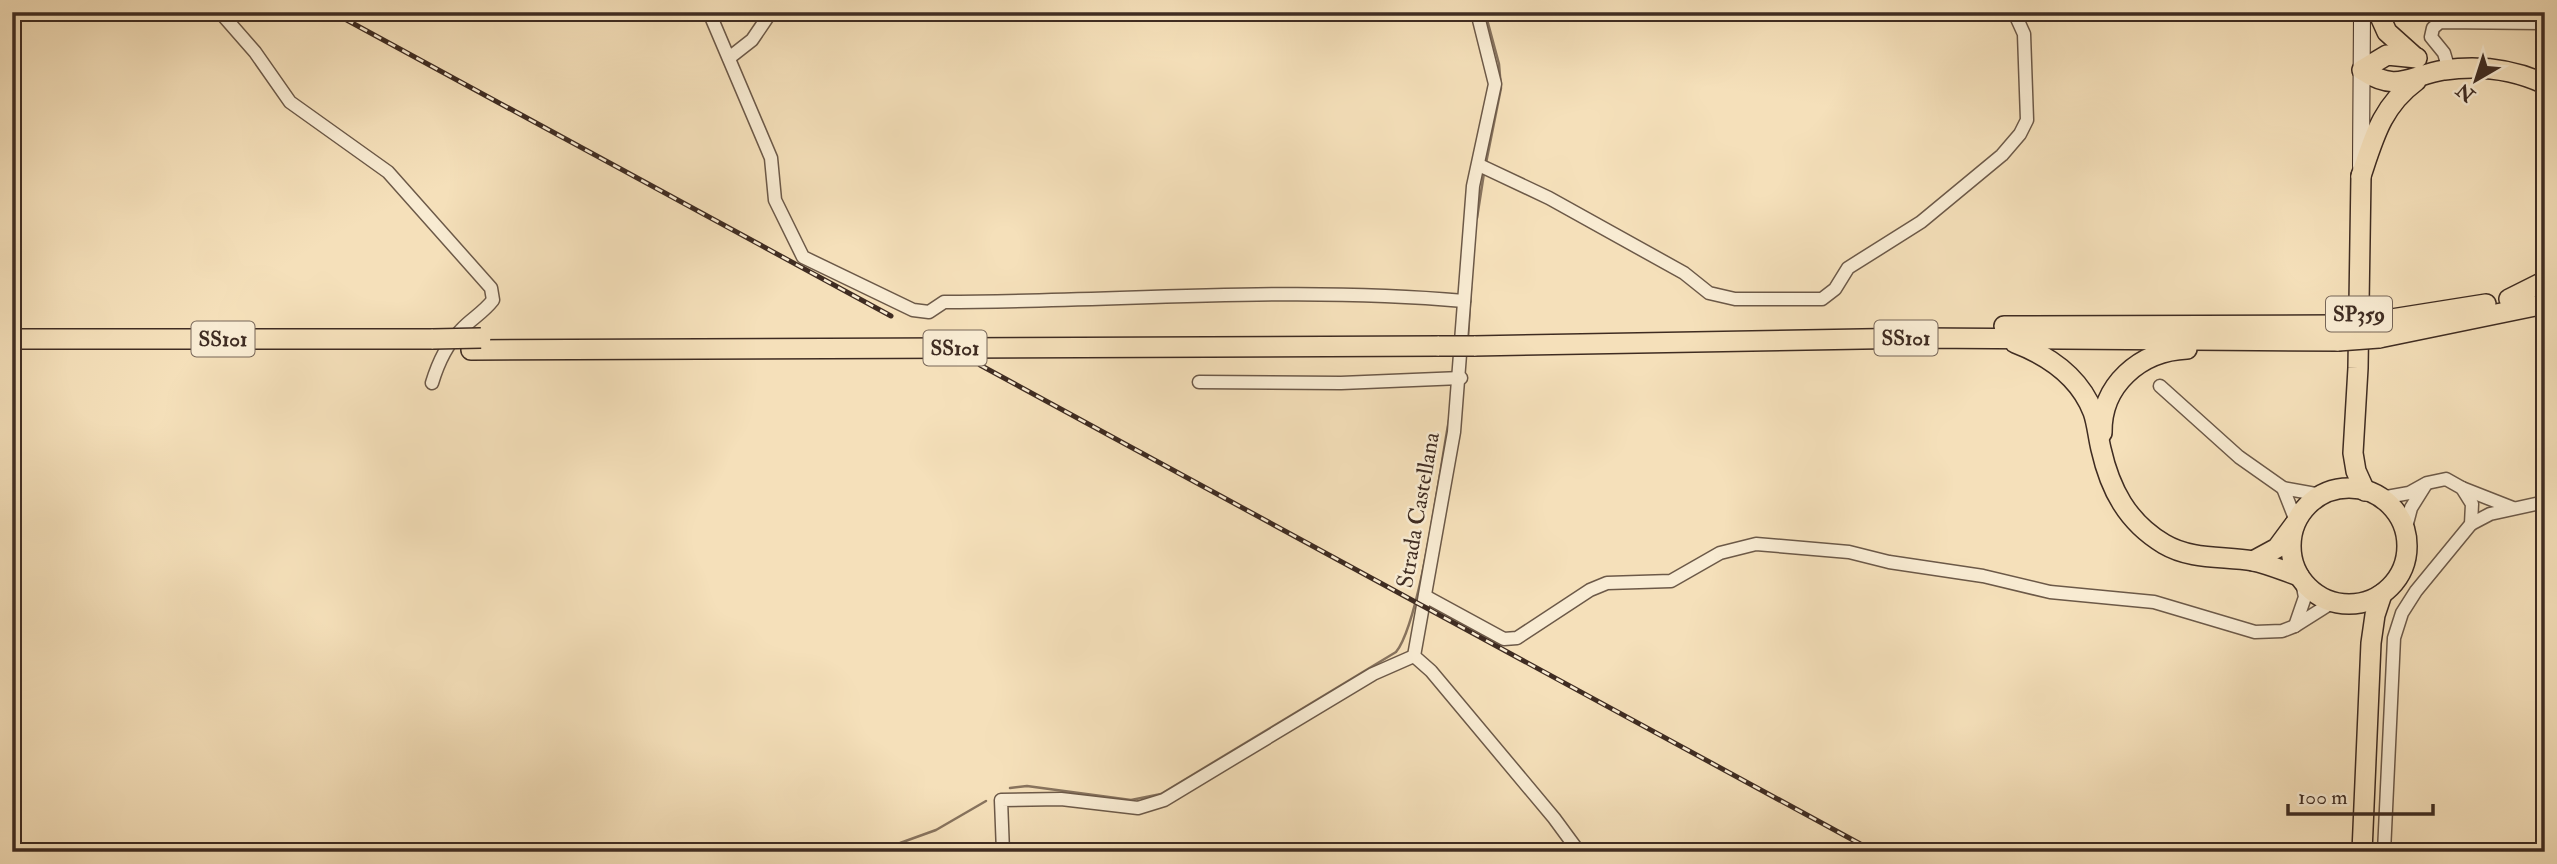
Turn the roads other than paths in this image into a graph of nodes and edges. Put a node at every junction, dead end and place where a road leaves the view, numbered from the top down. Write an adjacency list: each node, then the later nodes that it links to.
1 (220, 12): 32 (street)
2 (709, 12): 9 (street)
3 (771, 12): 9 (street)
4 (1477, 12): 15 (street, Strada Castellana)
5 (2014, 12): 15 (street)
6 (2362, 12): 11 (main road, SP359)
7 (2378, 12): 10 (main road)
8 (2545, 23): 12 (street)
9 (729, 58): 20 (street)
10 (2417, 58): 11 (main road); 12 (main road)
11 (2362, 69): 13 (main road); 16 (main road, SP359)
12 (2446, 70): 13 (main road); 14 (main road)
13 (2420, 79): 16 (main road)
14 (2545, 85)
15 (1485, 167): 20 (street, Strada Castellana)
16 (2361, 176): 35 (main road, SP359)
17 (2545, 281): 19 (main road)
18 (2545, 291): 19 (main road, SS101)
19 (2509, 299): 22 (main road, SS101)
20 (1464, 302): 30 (street, Strada Castellana)
21 (2545, 304): 22 (main road, SS101)
22 (2379, 329): 23 (main road, SS101, bridge)
23 (2338, 333): 26 (main road, SS101); 27 (main road, SS101)
24 (2004, 338): 26 (main road, SS101); 27 (main road, SS101); 34 (main road)
25 (12, 339): 28 (main road, SS101)
26 (1475, 340): 28 (main road, SS101, bridge)
27 (2254, 340): 34 (main road)
28 (429, 345): 29 (main road, SS101)
29 (12, 352)
30 (1461, 377): 31 (street); 49 (street, Strada Castellana)
31 (1199, 382)
32 (432, 383)
33 (2160, 386): 37 (street)
34 (2102, 452): 46 (main road)
35 (2353, 453): 39 (main road, SP359); 40 (main road, SP359)
36 (2427, 483): 38 (street); 40 (street); 45 (street)
37 (2283, 488): 39 (street); 43 (street)
38 (2462, 488): 42 (street); 44 (street)
39 (2326, 493): 40 (main road); 43 (main road)
40 (2373, 494): 45 (main road)
41 (2545, 502): 42 (street)
42 (2514, 508): 44 (street)
43 (2295, 523): 46 (main road); 47 (main road)
44 (2471, 524): 57 (street)
45 (2405, 531): 48 (main road)
46 (2253, 561): 47 (main road)
47 (2301, 579): 50 (main road); 51 (street)
48 (2382, 594): 50 (main road); 52 (main road)
49 (1425, 596): 51 (street); 53 (street, Strada Castellana)
50 (2337, 603): 51 (street); 52 (main road)
51 (2295, 626)
52 (2371, 643): 56 (main road)
53 (1414, 656): 54 (street); 55 (street)
54 (1003, 852)
55 (1578, 852)
56 (2362, 852)
57 (2385, 852)

